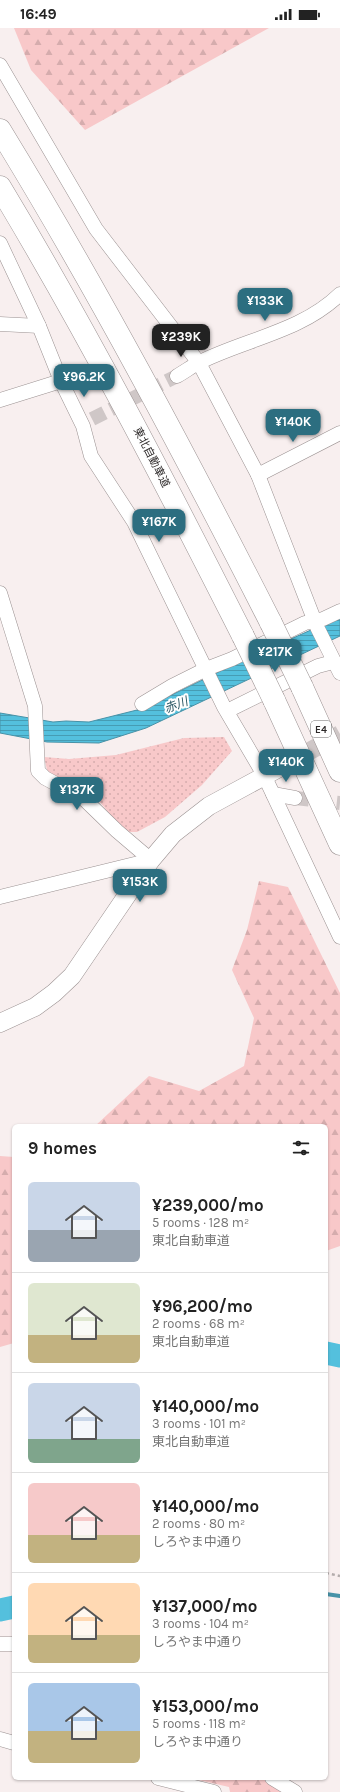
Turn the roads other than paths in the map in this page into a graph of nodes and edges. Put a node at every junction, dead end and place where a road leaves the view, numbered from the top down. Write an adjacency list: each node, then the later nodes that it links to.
1 (0, 65): 8 (street)
2 (0, 130): 22 (highway, E4, bridge)
3 (0, 187): 26 (highway, 東北自動車道, bridge)
4 (0, 243): 7 (street)
5 (340, 294): 8 (street)
6 (0, 324): 7 (street)
7 (39, 326): 10 (street)
8 (199, 363): 9 (street); 13 (street)
9 (177, 376)
10 (61, 381): 11 (street); 18 (street)
11 (0, 400)
12 (340, 433): 13 (street)
13 (258, 475): 16 (street)
14 (0, 593): 27 (street)
15 (340, 611): 16 (street)
16 (316, 623): 17 (street); 18 (street)
17 (337, 668): 20 (street)
18 (206, 671): 19 (street); 20 (street)
19 (142, 704)
20 (226, 709): 23 (street)
21 (281, 767): 23 (street)
22 (340, 771)
23 (264, 775): 24 (street); 27 (street)
24 (273, 794): 25 (street); 29 (street)
25 (295, 798)
26 (340, 844)
27 (151, 860): 28 (street); 30 (street)
28 (0, 897)
29 (340, 937)
30 (0, 1023)
31 (0, 1644): 32 (street)
32 (12, 1644)
33 (0, 1739): 34 (street)
34 (12, 1742)
35 (166, 1780): 37 (street)
36 (275, 1780): 38 (street)
37 (214, 1792)
38 (295, 1792)

